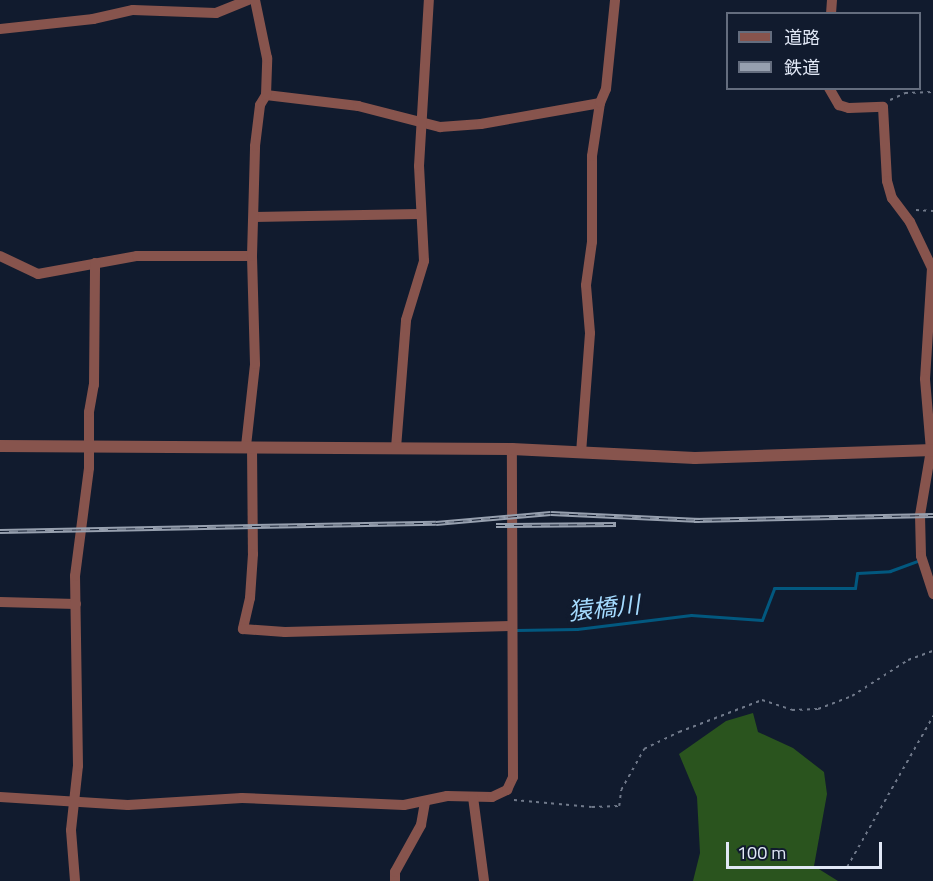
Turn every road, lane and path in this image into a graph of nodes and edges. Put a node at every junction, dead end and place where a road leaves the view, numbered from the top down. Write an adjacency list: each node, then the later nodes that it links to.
1 (249, 0): 5 (street)
2 (255, 0): 8 (street)
3 (429, 0): 11 (street)
4 (615, 0): 9 (street)
5 (0, 29)
6 (830, 90): 10 (street)
7 (933, 92): 10 (path)
8 (266, 96): 11 (street); 15 (street)
9 (600, 103): 11 (street); 25 (street)
10 (883, 107): 13 (street)
11 (422, 124): 14 (street)
12 (933, 211): 13 (path)
13 (902, 213): 24 (street)
14 (419, 214): 15 (street); 22 (street)
15 (254, 218): 17 (street)
16 (0, 256): 18 (street)
17 (252, 256): 18 (street); 21 (street)
18 (95, 263): 20 (street)
19 (0, 446): 20 (street)
20 (88, 446): 21 (street); 28 (street)
21 (249, 447): 22 (street); 29 (street)
22 (396, 448): 23 (street)
23 (512, 449): 25 (street); 29 (street)
24 (932, 450): 25 (street); 26 (street)
25 (580, 453)
26 (933, 594)
27 (0, 602): 28 (street)
28 (75, 604): 35 (street)
29 (511, 629): 32 (street)
30 (933, 651): 32 (path)
31 (933, 716): 37 (path)
32 (507, 790): 34 (street)
33 (0, 797): 35 (street)
34 (473, 798): 36 (street); 40 (street)
35 (73, 799): 36 (street); 38 (street)
36 (425, 803): 39 (street)
37 (847, 867)
38 (75, 881)
39 (395, 881)
40 (484, 881)

